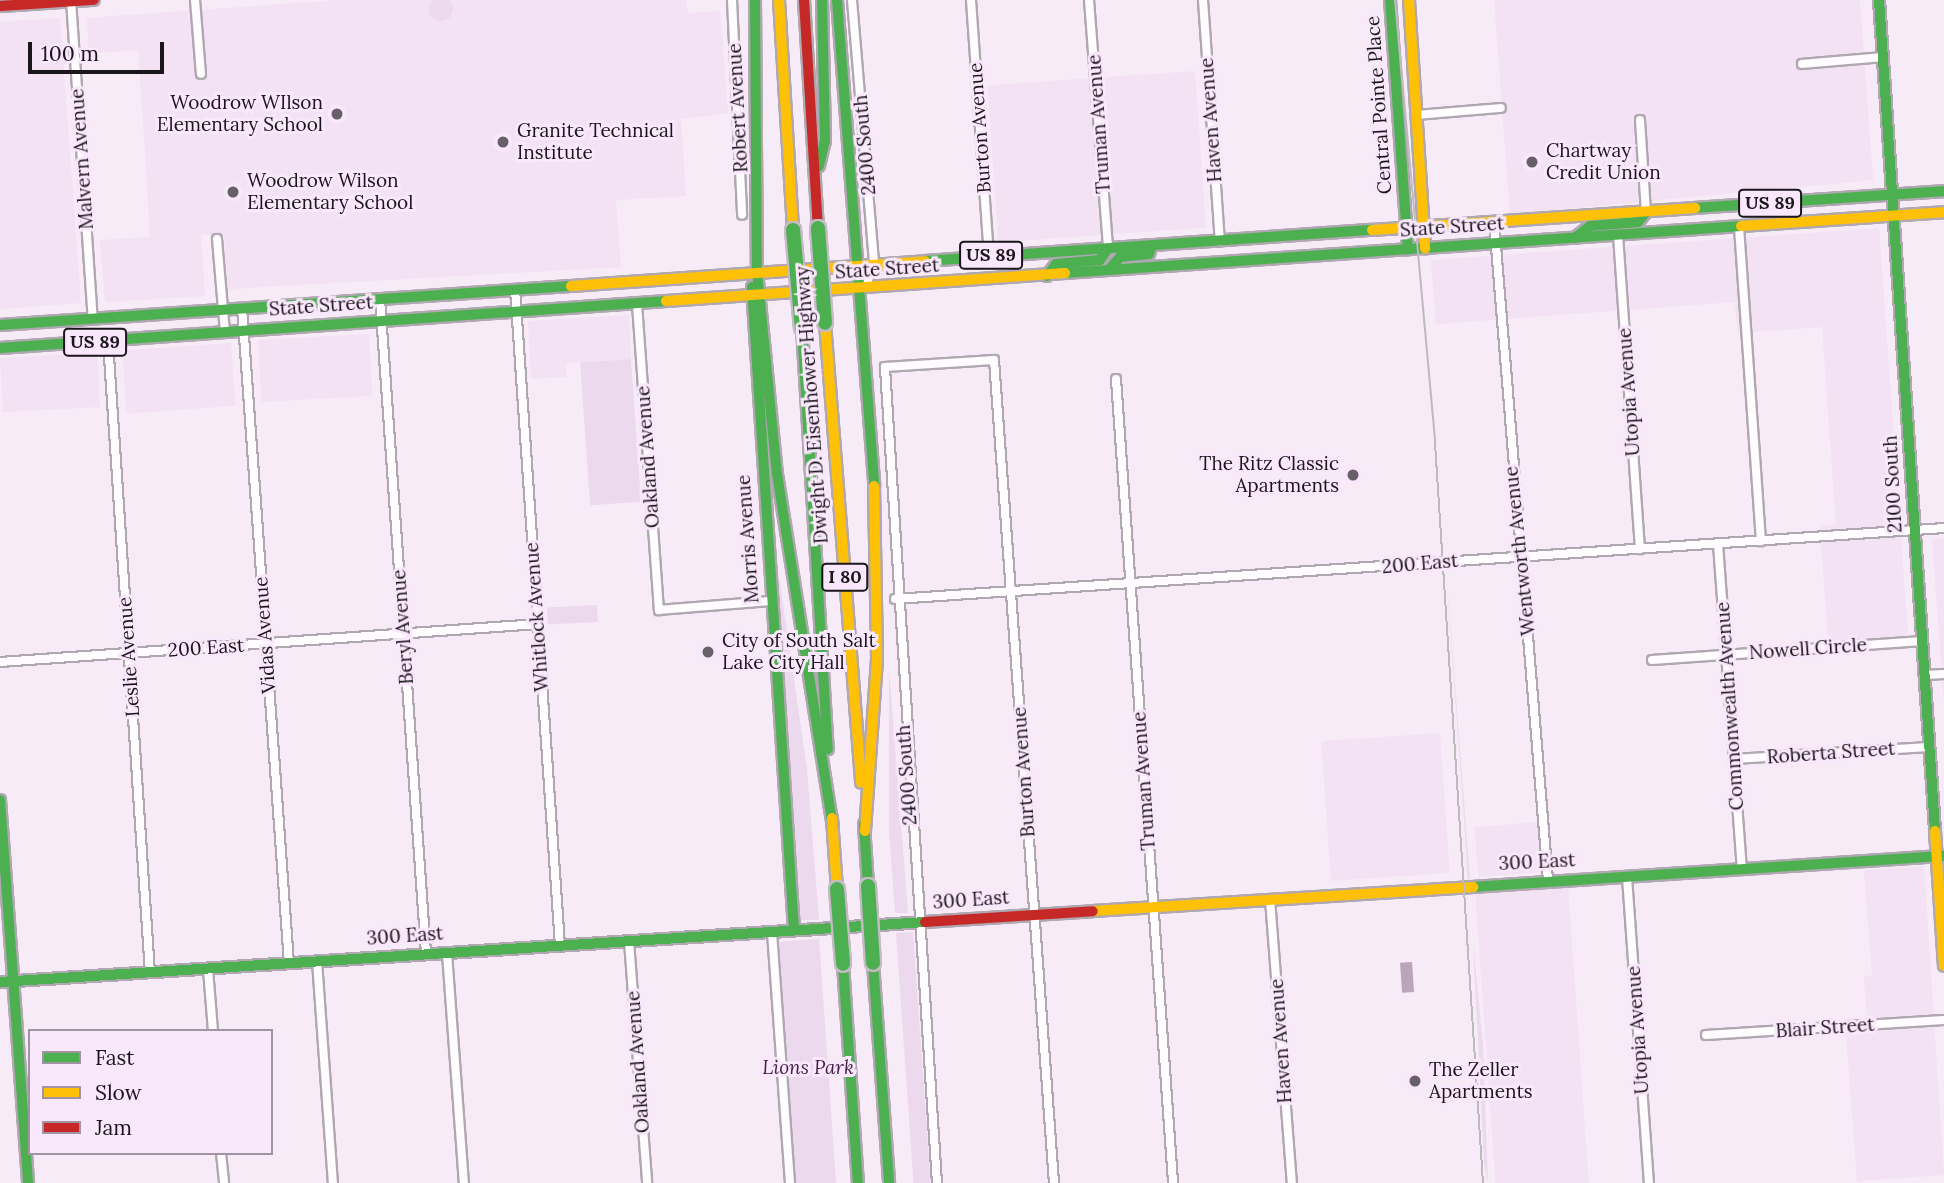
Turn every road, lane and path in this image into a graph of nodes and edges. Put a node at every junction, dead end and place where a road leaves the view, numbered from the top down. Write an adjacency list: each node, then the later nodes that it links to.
1 (94, 0): 12 (main road)
2 (195, 0): 19 (street)
3 (732, 0): 28 (street, Robert Avenue)
4 (755, 0): 46 (main road)
5 (852, 0): 44 (street, 2400 South)
6 (971, 0): 43 (street, Burton Avenue)
7 (1089, 0): 40 (street, Truman Avenue)
8 (1203, 0): 37 (street, Haven Avenue)
9 (1390, 0): 33 (main road, Central Pointe Place)
10 (1409, 0): 21 (main road, Central Pointe Place)
11 (1879, 0): 17 (main road, 2100 South)
12 (71, 1): 16 (main road); 56 (street, Malvern Avenue)
13 (830, 1): 23 (main road); 44 (main road)
14 (780, 4): 88 (main road, Dwight D. Eisenhower Highway / I 80, bridge)
15 (804, 5): 23 (main road, Dwight D. Eisenhower Highway / I 80)
16 (0, 6)
17 (1884, 57): 18 (street); 25 (main road, 2100 South)
18 (1802, 64)
19 (201, 74)
20 (1501, 108): 21 (street)
21 (1417, 115): 31 (main road, Central Pointe Place)
22 (1640, 120): 26 (street)
23 (815, 183): 89 (main road, Dwight D. Eisenhower Highway / I 80, bridge)
24 (1944, 191): 25 (main road, State Street / US 89)
25 (1895, 195): 26 (main road, State Street / US 89); 29 (main road, 2100 South)
26 (1646, 212): 30 (main road, State Street / US 89); 35 (main road)
27 (1944, 212): 29 (main road, State Street / US 89)
28 (742, 215)
29 (1896, 215): 32 (main road, State Street / US 89); 66 (main road, 2100 South)
30 (1494, 222): 31 (main road, State Street / US 89); 38 (street, Wentworth Avenue)
31 (1424, 227): 33 (main road, State Street / US 89); 41 (main road, Central Pointe Place)
32 (1739, 227): 34 (main road, State Street / US 89); 67 (street)
33 (1407, 228): 37 (main road, State Street / US 89); 42 (main road, Central Pointe Place)
34 (1618, 235): 35 (main road, State Street / US 89); 69 (street, Utopia Avenue)
35 (1575, 238): 38 (main road, State Street / US 89)
36 (217, 239): 54 (street)
37 (1220, 241): 39 (main road, State Street / US 89)
38 (1495, 243): 41 (main road, State Street / US 89); 70 (street, Wentworth Avenue)
39 (1152, 245): 40 (main road, State Street / US 89); 45 (main road)
40 (1108, 248): 43 (main road, State Street / US 89); 47 (main road)
41 (1425, 248): 42 (main road, State Street / US 89)
42 (1408, 249): 45 (main road, State Street / US 89)
43 (989, 256): 44 (main road, State Street / US 89)
44 (867, 262): 46 (main road, State Street / US 89); 49 (main road)
45 (1109, 270): 47 (main road, State Street / US 89)
46 (757, 271): 48 (main road, State Street / US 89); 50 (main road)
47 (1047, 276): 49 (main road, State Street / US 89)
48 (515, 289): 51 (main road, State Street / US 89); 55 (street, Whitlock Avenue)
49 (864, 289): 50 (main road, State Street / US 89); 89 (main road)
50 (755, 297): 52 (main road, State Street / US 89); 74 (main road, Morris Avenue); 88 (main road)
51 (380, 299): 53 (main road, State Street / US 89); 57 (street, Beryl Avenue)
52 (637, 304): 55 (main road, State Street / US 89); 74 (street, Oakland Avenue)
53 (242, 308): 54 (main road, State Street / US 89); 59 (street, Vidas Avenue)
54 (223, 310): 56 (main road, State Street / US 89); 60 (street)
55 (517, 312): 57 (main road, State Street / US 89); 75 (street, Whitlock Avenue)
56 (93, 318): 58 (main road, State Street / US 89)
57 (381, 321): 59 (main road, State Street / US 89); 76 (street, Beryl Avenue)
58 (0, 325)
59 (244, 331): 60 (main road, State Street / US 89); 78 (street, Vidas Avenue)
60 (225, 332): 61 (main road, State Street / US 89)
61 (108, 341): 62 (main road, State Street / US 89); 79 (street, Leslie Avenue)
62 (0, 348)
63 (994, 360): 72 (street, Burton Avenue); 73 (street, 2400 South)
64 (1115, 379): 71 (street, Truman Avenue)
65 (1944, 528): 66 (street, 200 East)
66 (1915, 530): 67 (street, 200 East); 77 (main road, 2100 South)
67 (1761, 541): 68 (street, 200 East)
68 (1718, 544): 69 (street, 200 East); 80 (street, Commonwealth Avenue)
69 (1640, 549): 70 (street, 200 East)
70 (1521, 557): 71 (street, 200 East); 93 (street, Wentworth Avenue)
71 (1130, 584): 72 (street, 200 East); 95 (street, Truman Avenue)
72 (1011, 592): 73 (street, 200 East); 96 (street, Burton Avenue)
73 (895, 599): 97 (street, 2400 South)
74 (769, 601): 98 (main road, Morris Avenue)
75 (538, 624): 76 (street, 200 East); 101 (street, Whitlock Avenue)
76 (403, 634): 78 (street, 200 East); 103 (street, Beryl Avenue)
77 (1922, 641): 80 (street, Nowell Circle); 84 (main road, 2100 South)
78 (266, 644): 79 (street, 200 East); 105 (street, Vidas Avenue)
79 (129, 653): 82 (street, 200 East); 108 (street, Leslie Avenue)
80 (1726, 654): 81 (street, Nowell Circle); 86 (street, Commonwealth Avenue)
81 (1652, 660)
82 (0, 662)
83 (1944, 674): 84 (street)
84 (1924, 675): 85 (main road, 2100 South)
85 (1929, 747): 86 (street, Roberta Street); 90 (main road, 2100 South)
86 (1734, 759): 91 (street, Commonwealth Avenue)
87 (0, 800): 109 (main road)
88 (833, 828): 121 (main road, Dwight D. Eisenhower Highway / I 80, bridge)
89 (865, 831): 122 (main road, Dwight D. Eisenhower Highway / I 80, bridge)
90 (1940, 856): 91 (main road, 300 East); 106 (main road, 2100 South)
91 (1742, 868): 92 (main road, 300 East)
92 (1627, 877): 93 (main road, 300 East); 127 (street, Utopia Avenue)
93 (1548, 880): 94 (main road, 300 East)
94 (1270, 899): 95 (main road, 300 East); 126 (street, Haven Avenue)
95 (1153, 908): 96 (main road, 300 East); 125 (street, Truman Avenue)
96 (1034, 915): 97 (main road, 300 East); 124 (street, Burton Avenue)
97 (918, 923): 98 (main road, 300 East); 123 (street, 2400 South)
98 (794, 930): 99 (main road, 300 East)
99 (772, 932): 100 (main road, 300 East); 120 (street)
100 (629, 941): 101 (main road, 300 East); 119 (street, Oakland Avenue)
101 (560, 945): 102 (main road, 300 East)
102 (447, 953): 103 (main road, 300 East); 118 (street)
103 (426, 954): 104 (main road, 300 East)
104 (317, 961): 105 (main road, 300 East); 117 (street)
105 (289, 963): 107 (main road, 300 East)
106 (1944, 965)
107 (208, 969): 108 (main road, 300 East); 111 (street)
108 (150, 972): 109 (main road, 300 East)
109 (7, 982): 113 (main road)
110 (1944, 1020): 112 (street, Blair Street)
111 (213, 1029)
112 (1706, 1035)
113 (27, 1134): 115 (main road)
114 (222, 1155): 116 (street)
115 (28, 1183)
116 (224, 1183)
117 (334, 1183)
118 (464, 1183)
119 (647, 1183)
120 (790, 1183)
121 (858, 1183)
122 (889, 1183)
123 (937, 1183)
124 (1054, 1183)
125 (1173, 1183)
126 (1292, 1183)
127 (1649, 1183)

